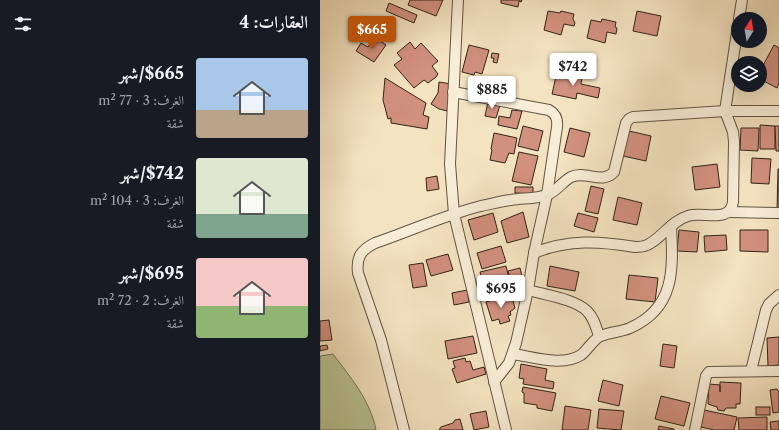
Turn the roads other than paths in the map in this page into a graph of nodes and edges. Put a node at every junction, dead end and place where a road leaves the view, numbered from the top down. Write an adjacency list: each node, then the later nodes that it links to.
1 (458, 0): 5 (street)
2 (742, 0): 3 (street)
3 (740, 12)
4 (735, 48): 6 (street)
5 (453, 92): 8 (street); 11 (street)
6 (725, 111): 7 (street); 8 (street); 9 (street)
7 (779, 111)
8 (547, 195): 11 (street); 13 (street)
9 (729, 212): 10 (street); 12 (street)
10 (779, 213)
11 (454, 214): 20 (street); 21 (street)
12 (671, 226): 13 (street); 16 (street)
13 (534, 253): 14 (street)
14 (528, 290): 16 (street); 17 (street)
15 (779, 295): 18 (street)
16 (599, 336): 17 (street)
17 (513, 354): 20 (street)
18 (751, 371): 19 (street); 23 (street)
19 (779, 371)
20 (494, 382): 22 (street)
21 (404, 430)
22 (506, 430)
23 (696, 430)

